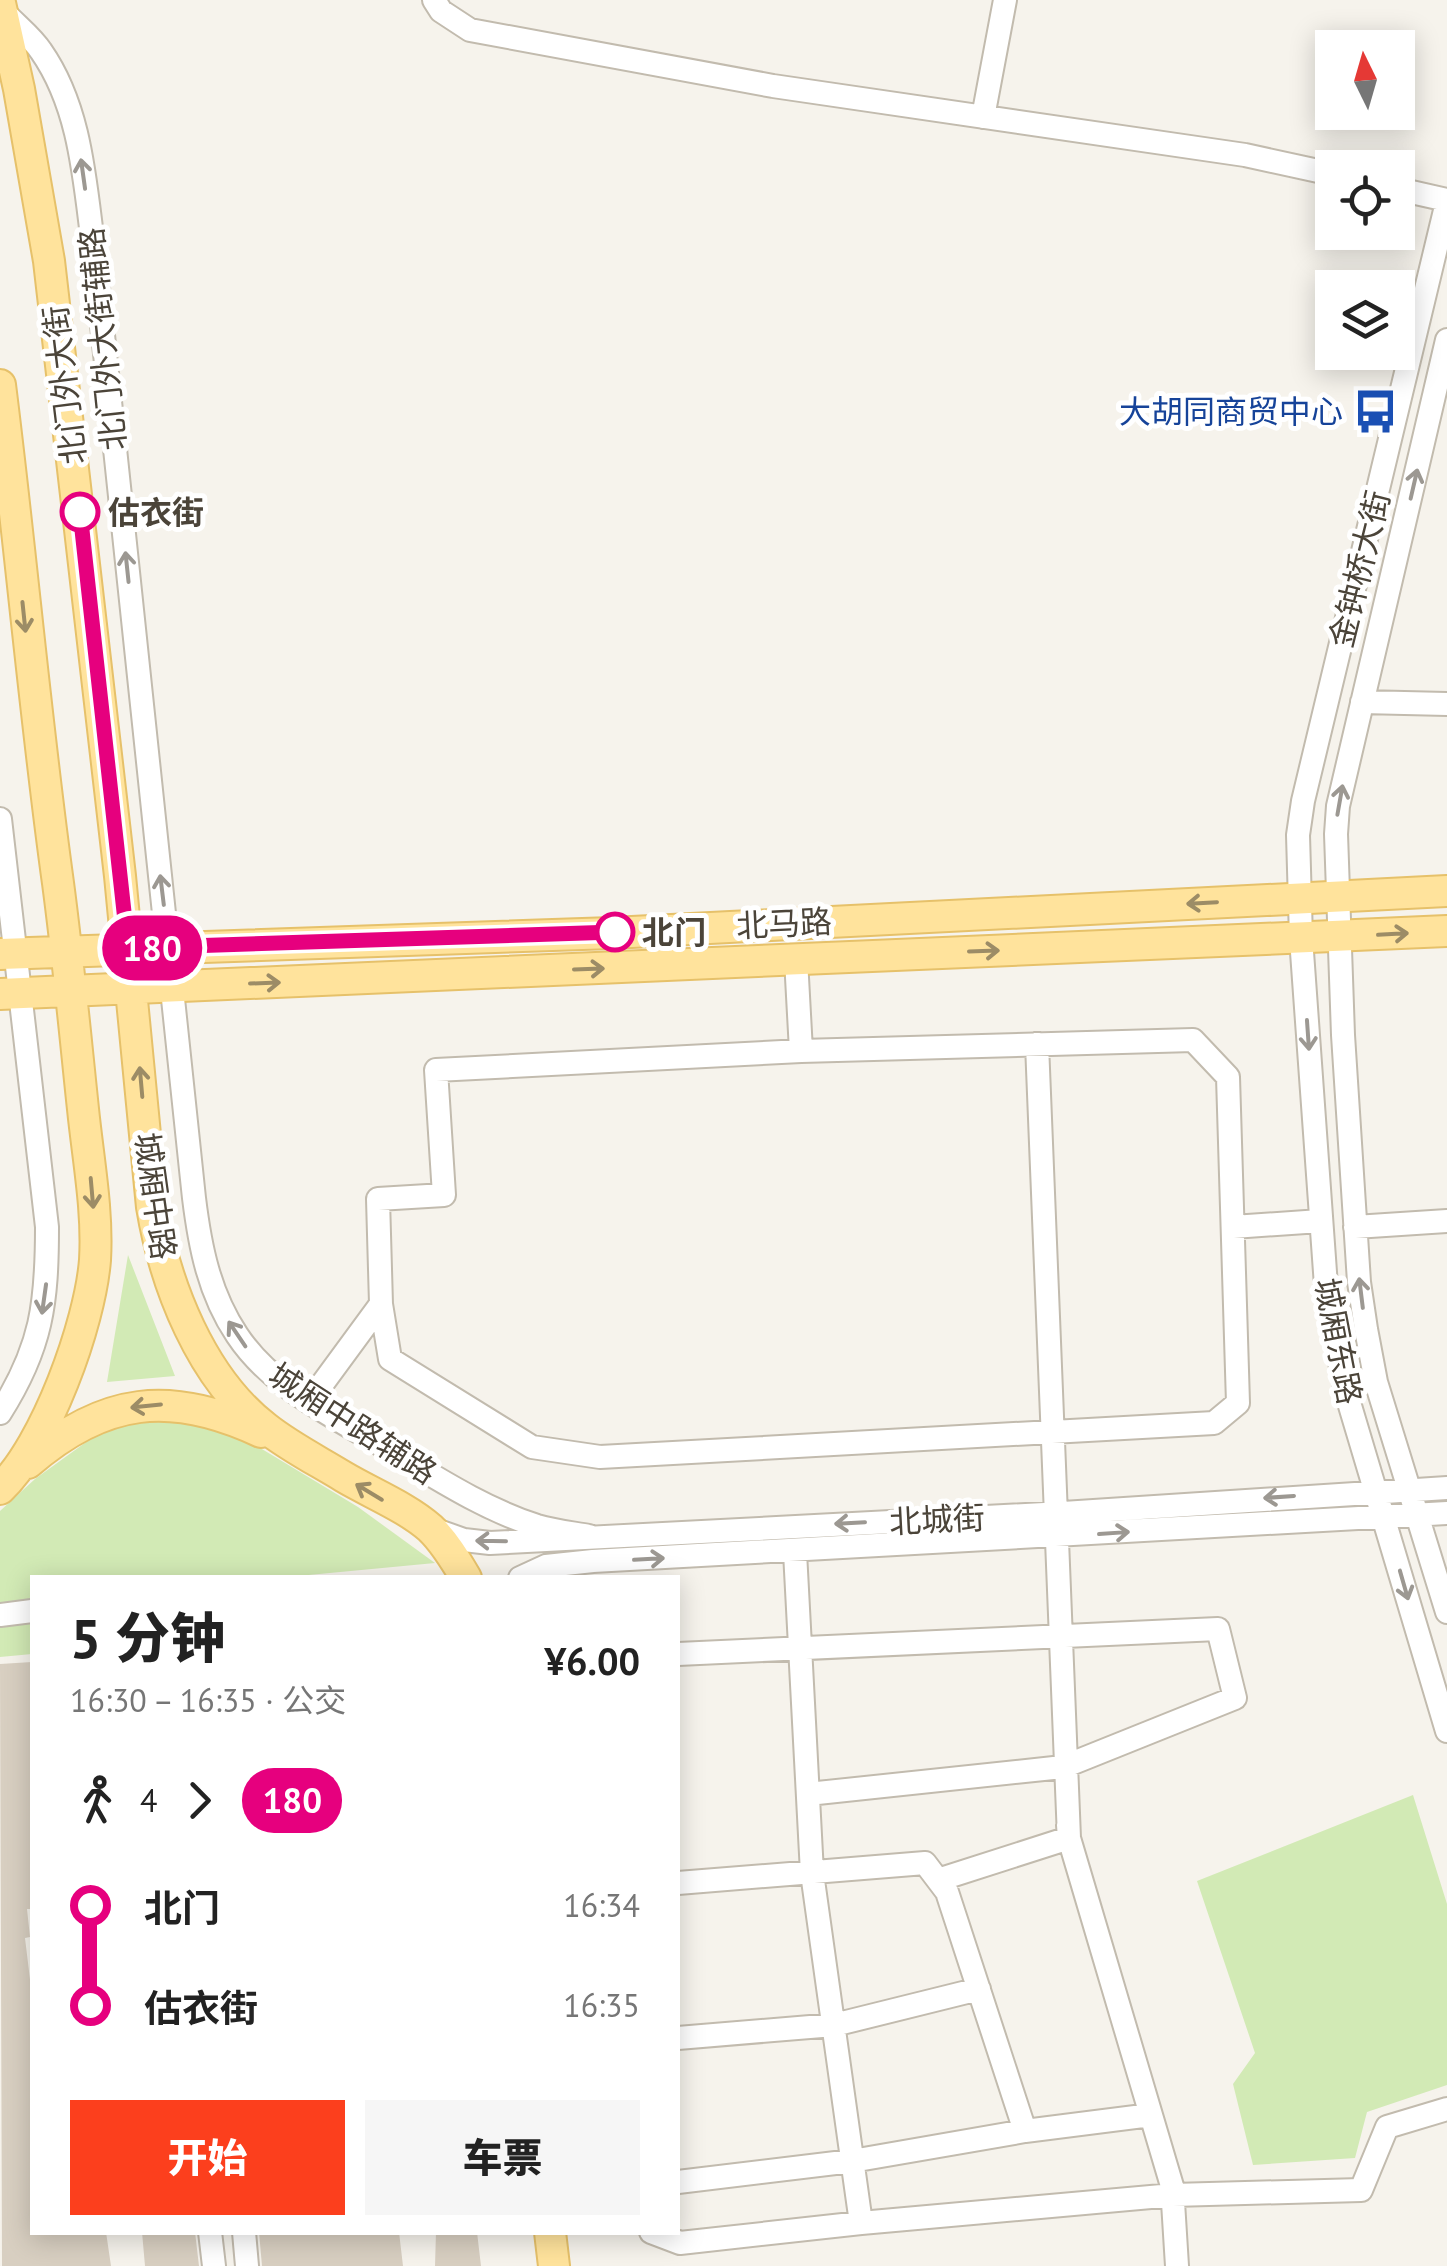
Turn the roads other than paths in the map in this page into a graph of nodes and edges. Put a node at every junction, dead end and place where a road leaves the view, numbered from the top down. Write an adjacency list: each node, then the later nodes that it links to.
1 (434, 0): 4 (street)
2 (1005, 0): 4 (street)
3 (7, 7): 20 (street, 北门外大街辅路, one-way to 3); 21 (main road, 北门外大街)
4 (984, 117): 5 (street)
5 (1315, 170)
6 (1415, 193): 7 (street)
7 (1447, 201): 15 (street, 金钟桥大街)
8 (1447, 340): 10 (street, 金钟桥大街, one-way to 8)
9 (0, 385): 22 (main road, 北门外大街, one-way to 22)
10 (1362, 702): 11 (street); 14 (street, 金钟桥大街, one-way to 10)
11 (1447, 704)
12 (0, 819): 23 (street)
13 (1447, 891): 14 (main road, 北马路)
14 (1336, 898): 15 (main road, 北马路); 18 (street, 城厢东路)
15 (1300, 899): 16 (main road, 北马路, one-way to 16); 19 (street, 金钟桥大街)
16 (908, 916): 20 (main road, 北马路); 24 (main road)
17 (1447, 931): 18 (main road, 北马路, one-way to 17)
18 (1338, 937): 19 (main road, 北马路); 35 (street, 城厢东路)
19 (1302, 938): 24 (main road, 北马路, one-way to 19); 32 (street, 城厢东路, one-way to 32)
20 (168, 947): 21 (main road, 北马路); 26 (street, 北门外大街辅路)
21 (128, 948): 22 (main road, 北马路); 27 (main road, 城厢中路)
22 (68, 951): 23 (main road, 北马路); 28 (main road, 北门外大街)
23 (8, 953): 29 (street)
24 (911, 954): 25 (main road, 北马路)
25 (796, 959): 26 (main road, 北马路, one-way to 25); 31 (street)
26 (172, 987): 27 (main road, 北马路); 37 (street, 城厢中路辅路, one-way to 26)
27 (132, 989): 28 (main road, 北马路); 40 (main road, 城厢中路, one-way to 27)
28 (72, 991): 29 (main road, 北马路); 41 (main road, 城厢中路, one-way to 41)
29 (11, 994): 38 (street, one-way to 38)
30 (1037, 1044): 31 (street); 34 (street); 39 (street)
31 (801, 1051): 36 (street)
32 (1320, 1221): 34 (street); 44 (street, 城厢东路)
33 (1447, 1221): 35 (street)
34 (1232, 1227): 39 (street)
35 (1356, 1227): 43 (street, 城厢东路, one-way to 35)
36 (381, 1304): 37 (street); 39 (street)
37 (309, 1402): 50 (street, 城厢中路辅路)
38 (0, 1413)
39 (1054, 1432): 45 (street)
40 (304, 1453): 41 (main road, 城厢中路, one-way to 41); 49 (main road, 城厢中路, one-way to 40)
41 (5, 1484)
42 (1447, 1488): 43 (street, 北城街)
43 (1410, 1490): 44 (street, 北城街); 47 (street, 城厢东路)
44 (1377, 1492): 45 (street, 北城街, one-way to 45); 48 (street, 城厢东路)
45 (1060, 1513): 50 (street, 北城街, one-way to 50); 51 (street)
46 (1447, 1513): 47 (street, 北城街)
47 (1417, 1514): 48 (street, 北城街); 56 (street, 城厢东路)
48 (1384, 1516): 51 (street, 北城街, one-way to 48); 61 (street, 城厢东路, one-way to 61)
49 (429, 1527): 50 (street, 北城街, one-way to 49); 53 (main road, 城厢中路)
50 (589, 1536)
51 (1050, 1538): 52 (street, 北城街); 58 (street)
52 (795, 1552): 54 (street, 北城街, one-way to 52); 59 (street)
53 (464, 1575)
54 (526, 1575)
55 (30, 1612): 57 (street)
56 (1447, 1612)
57 (0, 1614)
58 (1057, 1636): 59 (street); 62 (street); 62 (street)
59 (800, 1648): 60 (street); 63 (street)
60 (680, 1654)
61 (1447, 1731)
62 (1065, 1767): 63 (street); 64 (street)
63 (808, 1794): 65 (street)
64 (1069, 1838): 66 (street); 72 (street)
65 (812, 1873): 66 (street); 67 (street); 69 (street)
66 (938, 1880): 68 (street)
67 (680, 1882)
68 (979, 1990): 69 (street); 73 (street)
69 (834, 2025): 70 (street); 74 (street)
70 (680, 2038)
71 (1447, 2109): 76 (street)
72 (1151, 2114): 73 (street); 76 (street)
73 (1025, 2131): 74 (street)
74 (852, 2161): 75 (street); 77 (street)
75 (680, 2182)
76 (1173, 2195): 77 (street); 85 (street)
77 (861, 2223): 81 (street)
78 (210, 2235): 82 (street)
79 (244, 2235): 83 (street)
80 (550, 2235): 84 (main road)
81 (659, 2235)
82 (214, 2266)
83 (248, 2266)
84 (554, 2266)
85 (1177, 2266)

